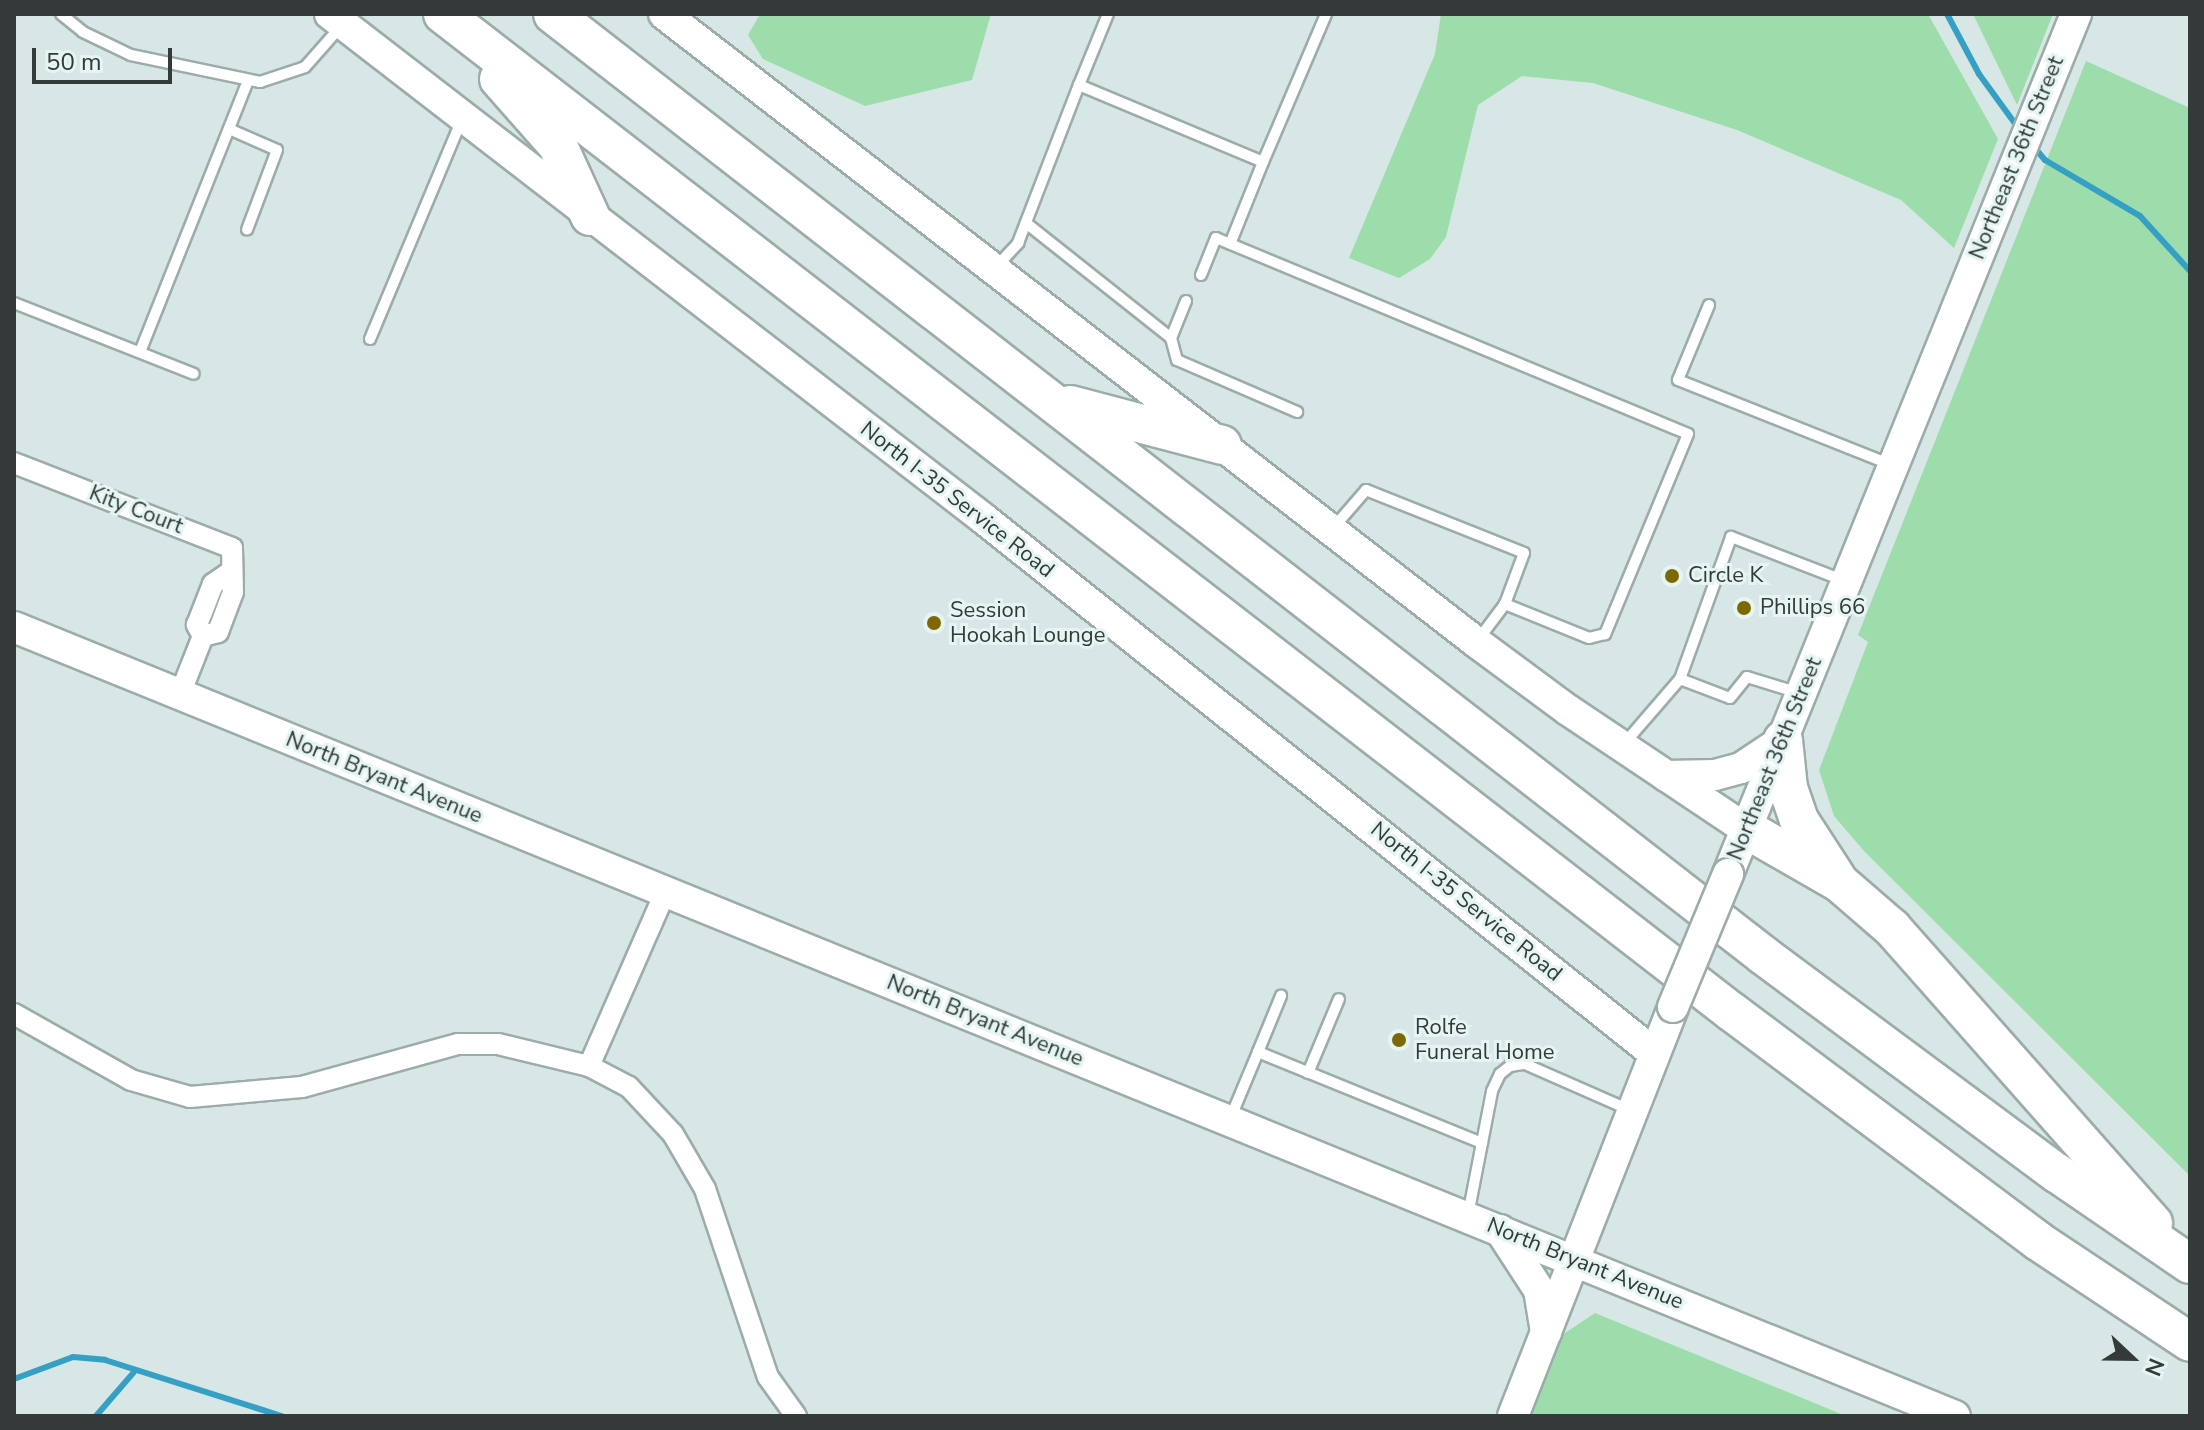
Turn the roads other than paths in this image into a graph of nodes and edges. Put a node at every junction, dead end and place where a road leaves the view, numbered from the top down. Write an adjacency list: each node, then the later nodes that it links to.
1 (61, 14): 9 (lane)
2 (442, 14): 14 (highway); 61 (highway)
3 (553, 14): 27 (highway)
4 (664, 14): 18 (main road)
5 (1108, 14): 10 (lane)
6 (1326, 14): 13 (lane)
7 (2076, 14): 31 (main road, Northeast 36th Street)
8 (336, 19): 9 (lane); 11 (main road, North I-35 Service Road)
9 (248, 81): 12 (lane)
10 (1079, 85): 13 (lane); 15 (lane)
11 (463, 117): 14 (main road, North I-35 Service Road); 24 (lane)
12 (229, 129): 16 (lane); 25 (lane)
13 (1263, 162): 17 (lane)
14 (590, 216): 50 (main road, North I-35 Service Road)
15 (1026, 223): 18 (lane); 23 (lane)
16 (247, 230)
17 (1230, 244): 19 (lane); 34 (lane)
18 (994, 269): 29 (main road)
19 (1201, 275)
20 (1186, 301): 23 (lane)
21 (14, 303): 25 (lane)
22 (1709, 305): 31 (lane)
23 (1171, 338): 28 (lane)
24 (370, 339)
25 (140, 352): 26 (lane)
26 (194, 374)
27 (1052, 400): 29 (highway); 59 (highway)
28 (1297, 412)
29 (1222, 445): 32 (main road)
30 (14, 463): 38 (street, Kity Court)
31 (1894, 466): 33 (main road, Northeast 36th Street)
32 (1332, 530): 34 (lane); 36 (main road)
33 (1847, 582): 37 (lane); 39 (main road, Northeast 36th Street)
34 (1505, 604): 36 (lane)
35 (14, 627): 38 (main road, North Bryant Avenue)
36 (1476, 642): 41 (main road)
37 (1680, 679): 39 (lane); 41 (lane)
38 (180, 694): 45 (main road, North Bryant Avenue)
39 (1801, 694): 40 (main road, Northeast 36th Street)
40 (1783, 740): 42 (main road); 43 (main road, Northeast 36th Street); 44 (highway)
41 (1622, 746): 42 (main road)
42 (1666, 776): 43 (main road)
43 (1746, 829): 44 (highway); 50 (main road, Northeast 36th Street, bridge)
44 (1840, 883): 59 (highway)
45 (665, 893): 51 (street); 54 (main road, North Bryant Avenue)
46 (1281, 996): 49 (lane)
47 (1339, 999): 52 (lane)
48 (14, 1014): 51 (street)
49 (1258, 1052): 52 (lane); 54 (lane)
50 (1654, 1053): 53 (main road, Northeast 36th Street)
51 (589, 1066): 62 (street)
52 (1308, 1073): 55 (lane)
53 (1632, 1110): 55 (lane); 58 (main road, Northeast 36th Street)
54 (1230, 1120): 56 (main road, North Bryant Avenue)
55 (1482, 1143): 56 (lane)
56 (1467, 1216): 57 (main road, North Bryant Avenue)
57 (1500, 1230): 58 (main road, North Bryant Avenue); 60 (main road)
58 (1574, 1259): 60 (main road, Northeast 36th Street); 64 (main road, North Bryant Avenue)
59 (2188, 1263)
60 (1546, 1333): 63 (main road, Northeast 36th Street)
61 (2190, 1342)
62 (796, 1416)
63 (1513, 1416)
64 (1955, 1416)

